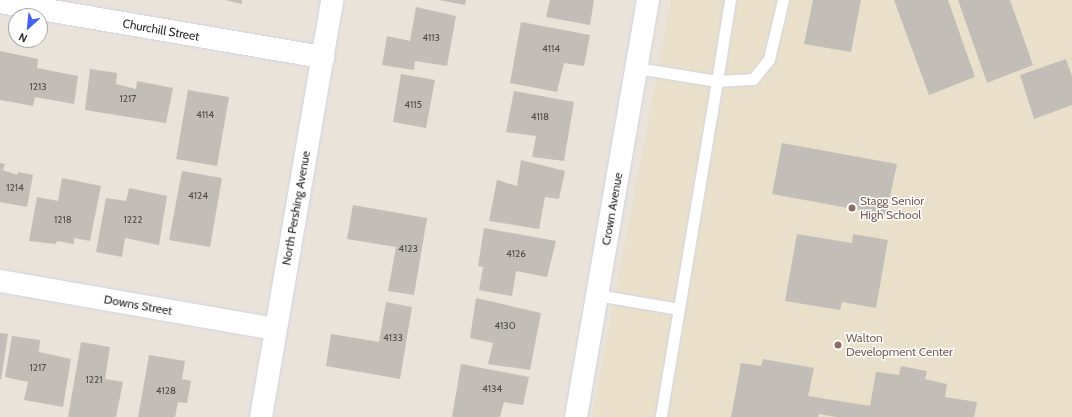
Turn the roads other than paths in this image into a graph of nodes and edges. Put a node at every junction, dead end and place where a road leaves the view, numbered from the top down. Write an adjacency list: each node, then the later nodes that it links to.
1 (332, 0): 6 (street, North Pershing Avenue)
2 (648, 0): 7 (street, Crown Avenue)
3 (730, 0): 8 (lane)
4 (783, 0): 8 (lane)
5 (0, 2): 6 (street, Churchill Street)
6 (323, 57): 12 (street, North Pershing Avenue)
7 (636, 68): 8 (lane); 10 (street, Crown Avenue)
8 (717, 81): 11 (lane)
9 (0, 281): 12 (street, Downs Street)
10 (597, 295): 11 (lane); 14 (street, Crown Avenue)
11 (679, 309): 15 (lane)
12 (275, 329): 13 (street, North Pershing Avenue)
13 (262, 417)
14 (576, 417)
15 (662, 417)

